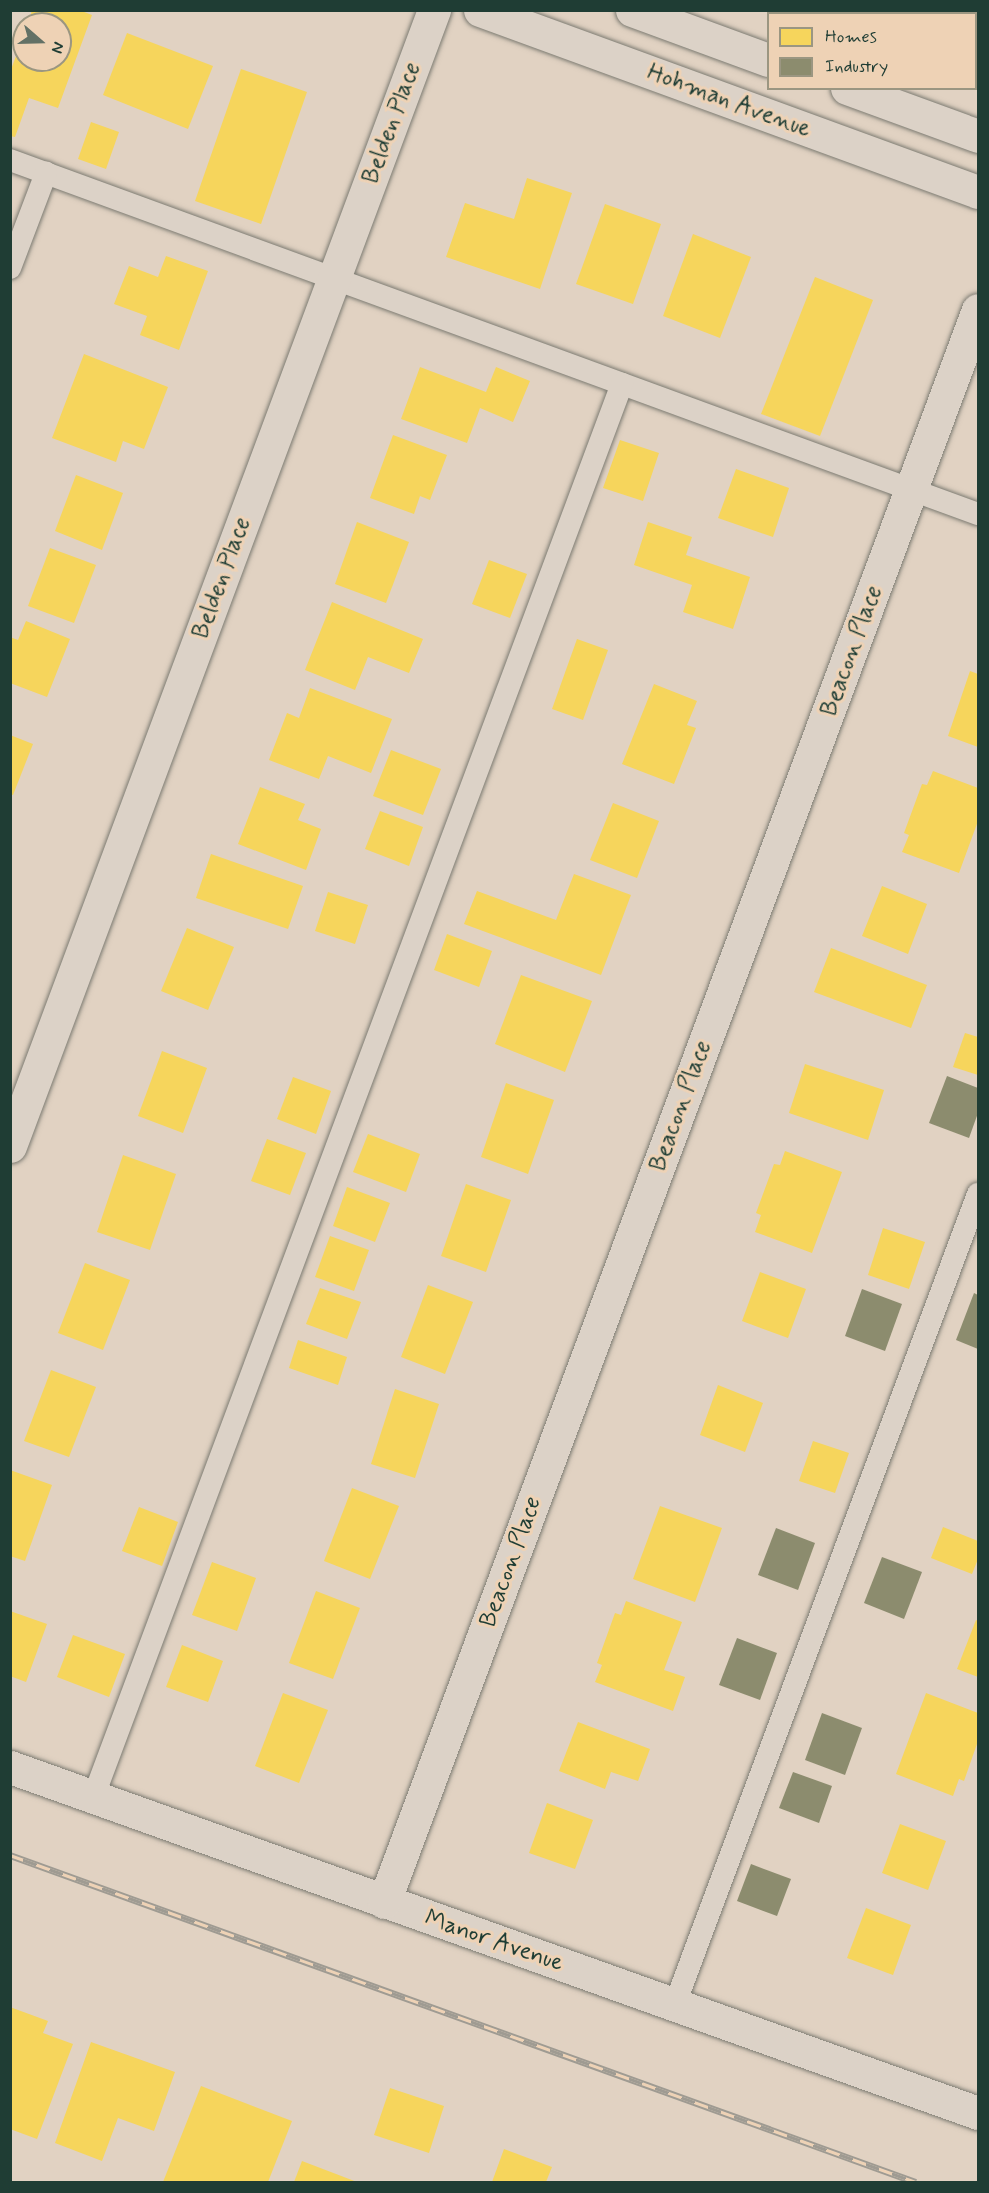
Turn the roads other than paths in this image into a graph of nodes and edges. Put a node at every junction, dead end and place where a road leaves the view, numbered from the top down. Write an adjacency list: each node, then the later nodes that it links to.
1 (434, 10): 11 (street, Belden Place)
2 (480, 10): 9 (street, Hohman Avenue)
3 (632, 10): 4 (street)
4 (767, 60)
5 (852, 90): 6 (street)
6 (978, 136)
7 (10, 160): 8 (lane)
8 (46, 173): 10 (lane); 11 (lane)
9 (978, 192)
10 (10, 268)
11 (334, 279): 13 (lane); 16 (street, Belden Place)
12 (978, 310): 14 (street, Beacon Place)
13 (622, 384): 14 (lane); 19 (lane)
14 (912, 489): 15 (lane); 20 (street, Beacon Place)
15 (978, 514)
16 (10, 1146)
17 (978, 1194): 21 (lane)
18 (10, 1767): 19 (street, Manor Avenue)
19 (93, 1798): 20 (street, Manor Avenue)
20 (384, 1902): 21 (street, Manor Avenue)
21 (675, 2004): 22 (street, Manor Avenue)
22 (978, 2113)

